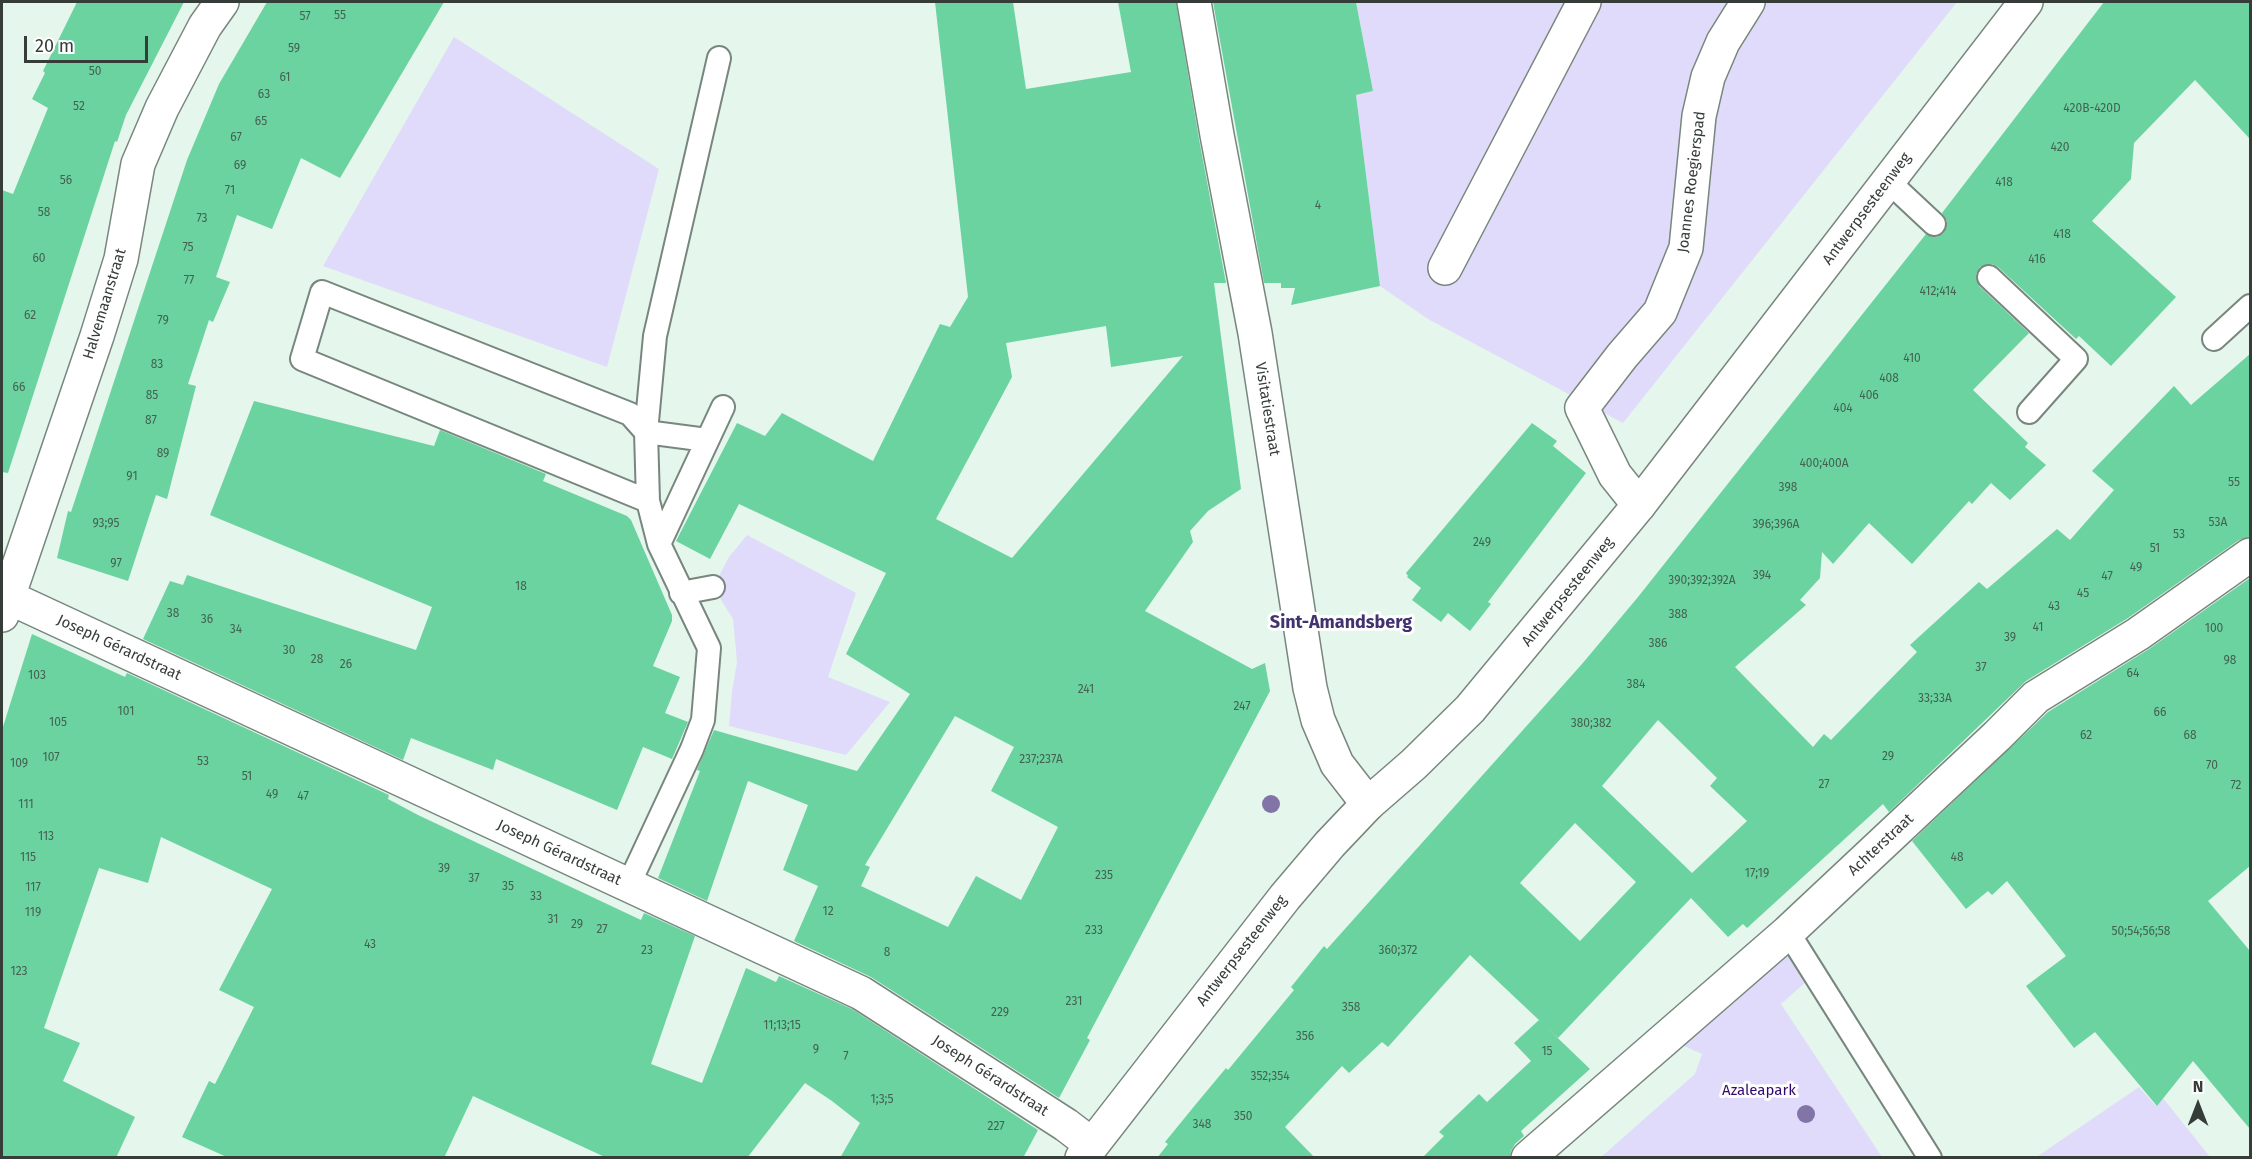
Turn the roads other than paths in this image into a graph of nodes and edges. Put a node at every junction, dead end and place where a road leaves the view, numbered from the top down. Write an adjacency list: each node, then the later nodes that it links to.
1 (222, 2): 23 (street, Halvemaanstraat)
2 (1194, 2): 24 (street, Visitatiestraat)
3 (1584, 2): 9 (street)
4 (1748, 2): 18 (street, Joannes Roegierspad)
5 (2018, 3): 7 (street, Antwerpsesteenweg)
6 (719, 58): 15 (lane)
7 (1888, 181): 8 (lane); 18 (street, Antwerpsesteenweg)
8 (1934, 224)
9 (1445, 268)
10 (1989, 277): 14 (lane)
11 (2250, 306): 12 (lane)
12 (2214, 339)
13 (723, 407): 16 (lane)
14 (2029, 412)
15 (646, 432): 16 (lane); 17 (lane); 17 (lane)
16 (707, 440): 19 (lane)
17 (648, 501): 19 (lane)
18 (1639, 505): 24 (street, Antwerpsesteenweg)
19 (659, 544): 22 (lane)
20 (2250, 555): 26 (street, Achterstraat)
21 (713, 587): 22 (lane)
22 (681, 593): 25 (lane)
23 (5, 606): 25 (street, Joseph Gérardstraat)
24 (1368, 804): 27 (street, Antwerpsesteenweg)
25 (628, 886): 27 (street, Joseph Gérardstraat)
26 (1788, 932): 28 (street, Achterstraat); 29 (lane)
27 (1086, 1151)
28 (1527, 1158)
29 (1930, 1158)

